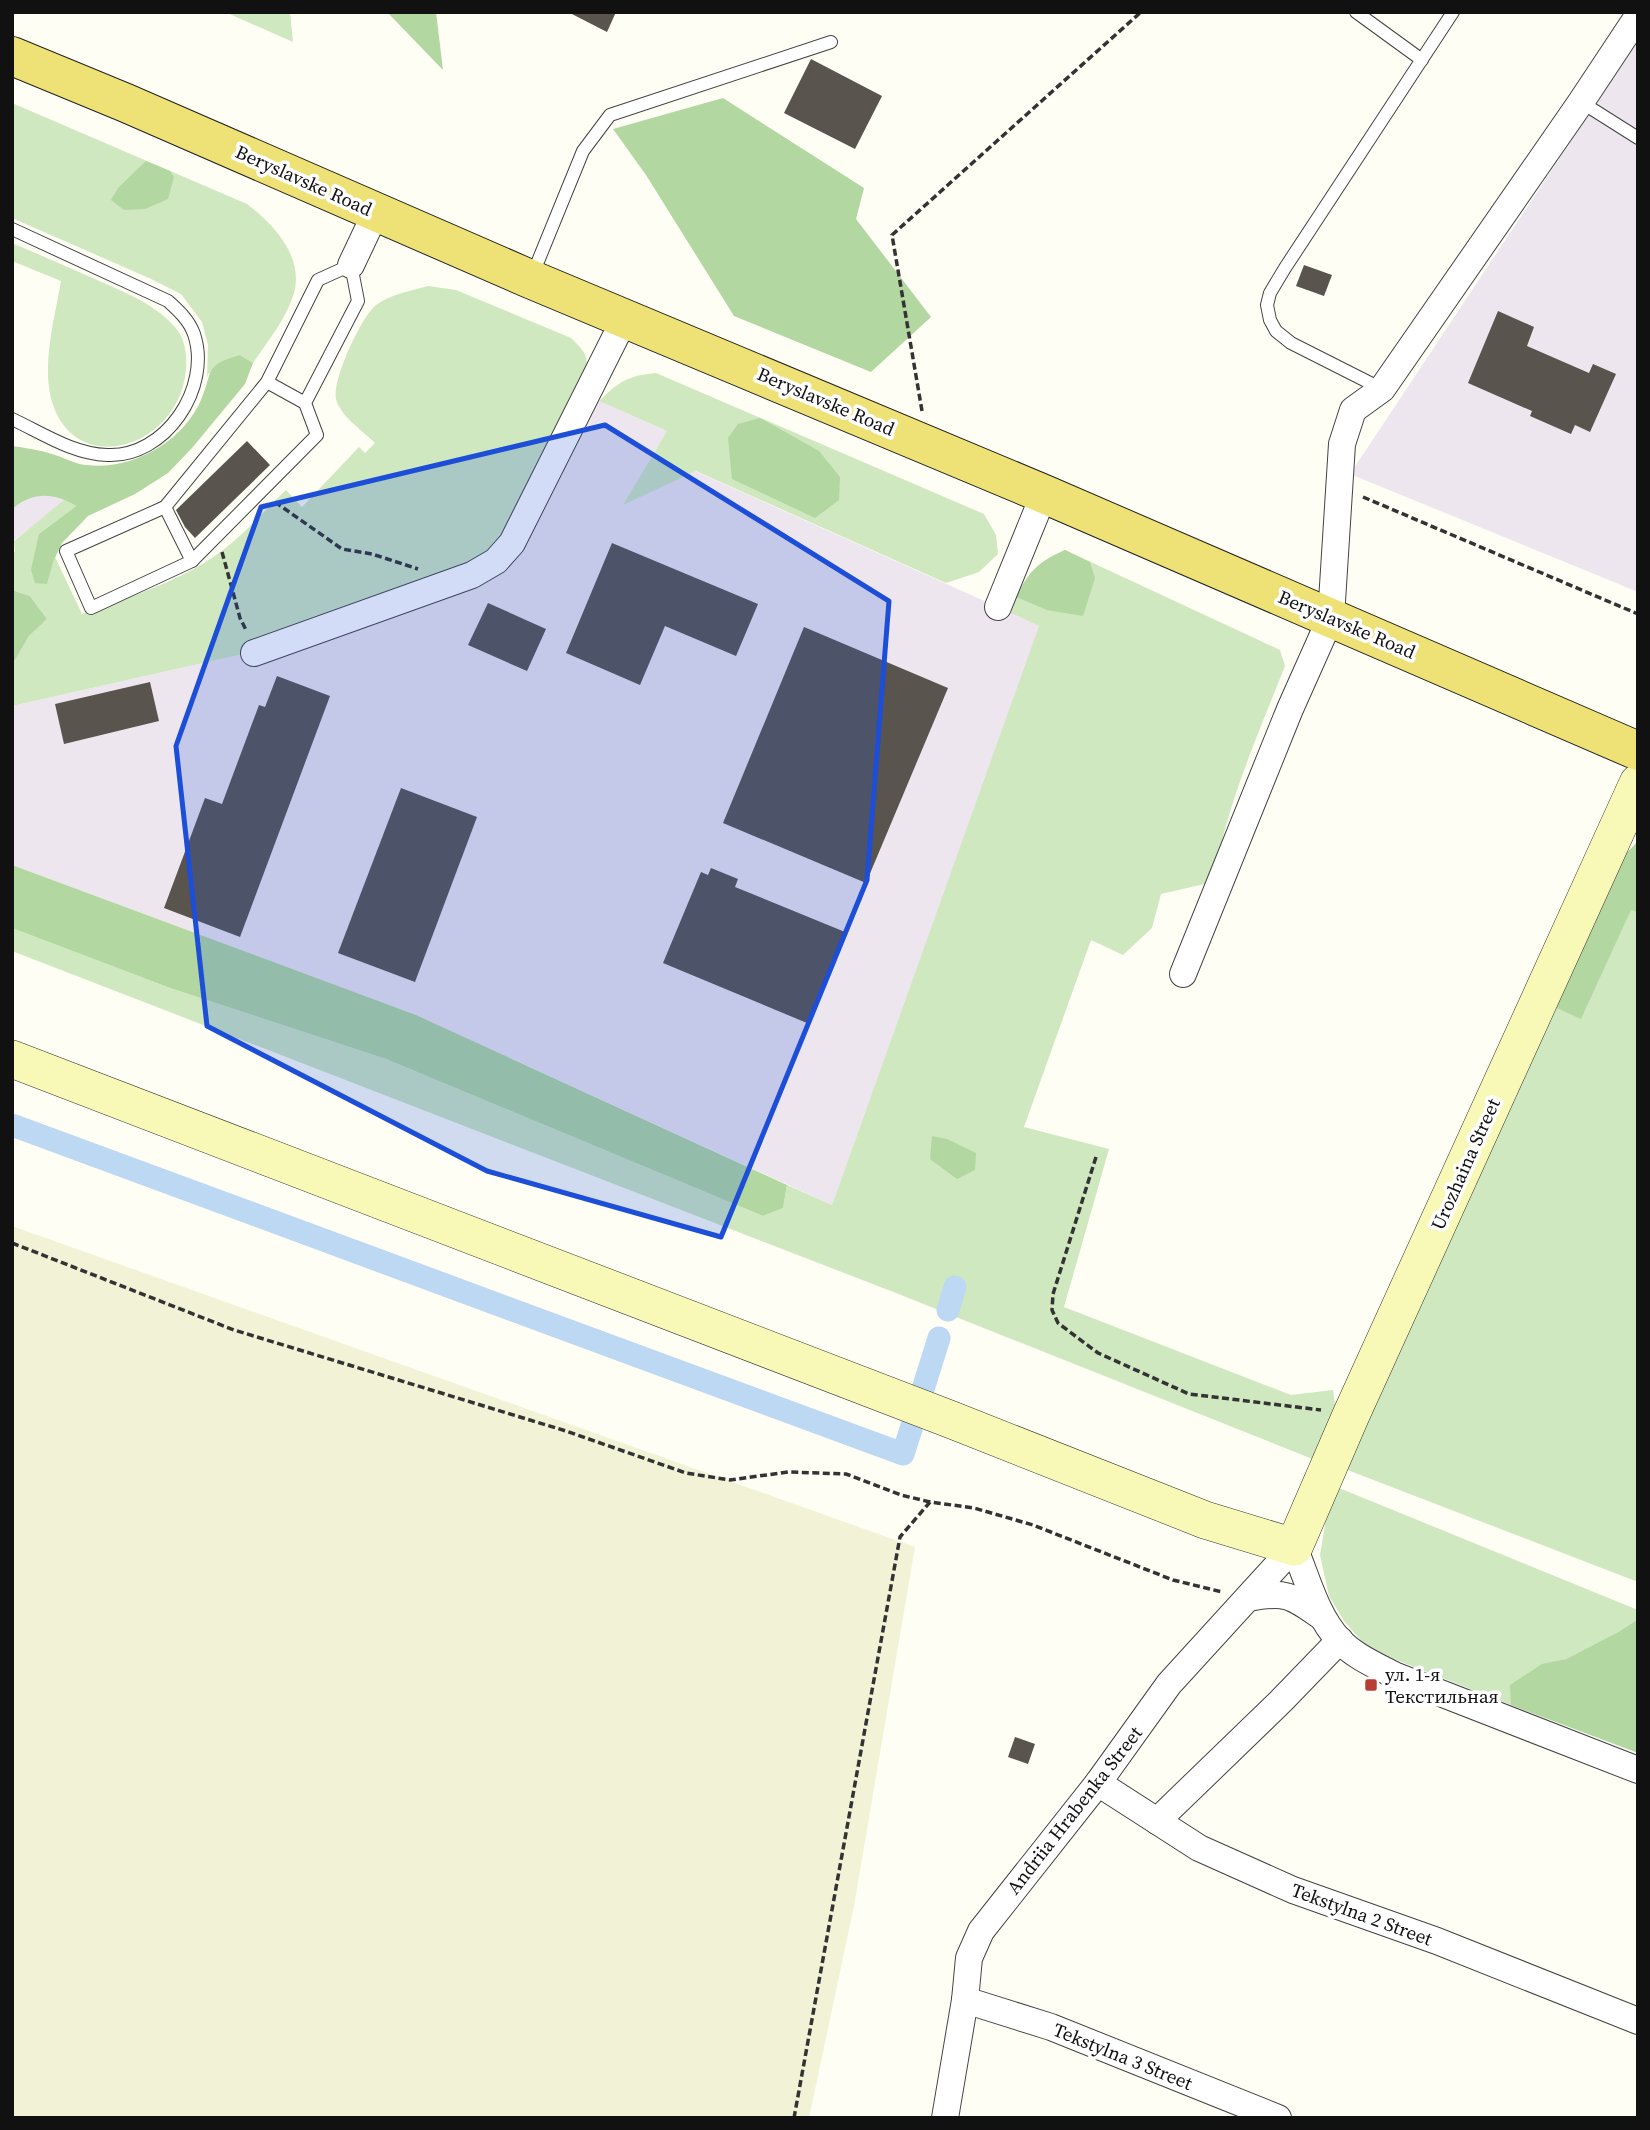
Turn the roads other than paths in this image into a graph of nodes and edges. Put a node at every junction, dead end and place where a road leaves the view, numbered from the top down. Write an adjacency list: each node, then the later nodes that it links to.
1 (1356, 12): 6 (lane)
2 (1453, 12): 6 (lane)
3 (1638, 16): 7 (street)
4 (831, 42): 12 (lane)
5 (12, 56): 9 (main road, Beryslavske Road)
6 (1422, 60): 15 (lane)
7 (1581, 102): 8 (lane); 15 (street)
8 (1638, 138)
9 (376, 212): 11 (street); 12 (main road, Beryslavske Road)
10 (12, 229): 17 (lane)
11 (351, 265): 14 (lane); 16 (lane)
12 (530, 279): 13 (main road, Beryslavske Road)
13 (625, 318): 18 (main road, Beryslavske Road); 23 (street)
14 (267, 382): 16 (lane); 19 (lane)
15 (1382, 389): 22 (street)
16 (305, 403): 20 (lane)
17 (12, 419)
18 (1044, 494): 21 (street); 22 (main road, Beryslavske Road)
19 (164, 507): 20 (lane); 20 (lane)
20 (192, 561)
21 (998, 607)
22 (1331, 617): 24 (main road, Beryslavske Road); 26 (street)
23 (254, 653)
24 (1638, 751)
25 (1638, 783): 28 (street, Urozhaina Street)
26 (1183, 974)
27 (12, 1059): 28 (street)
28 (1294, 1547): 29 (street, Andriia Hrabenka Street); 30 (street)
29 (1248, 1598): 30 (street); 33 (street, Andriia Hrabenka Street)
30 (1322, 1617): 31 (street)
31 (1339, 1640): 32 (street); 34 (street)
32 (1638, 1770)
33 (1098, 1783): 34 (street, Tekstylna 2 Street); 35 (street, Andriia Hrabenka Street)
34 (1157, 1821): 36 (street, Tekstylna 2 Street)
35 (965, 2000): 37 (street, Andriia Hrabenka Street); 38 (street, Tekstylna 3 Street)
36 (1638, 2021)
37 (945, 2118)
38 (1278, 2118)

